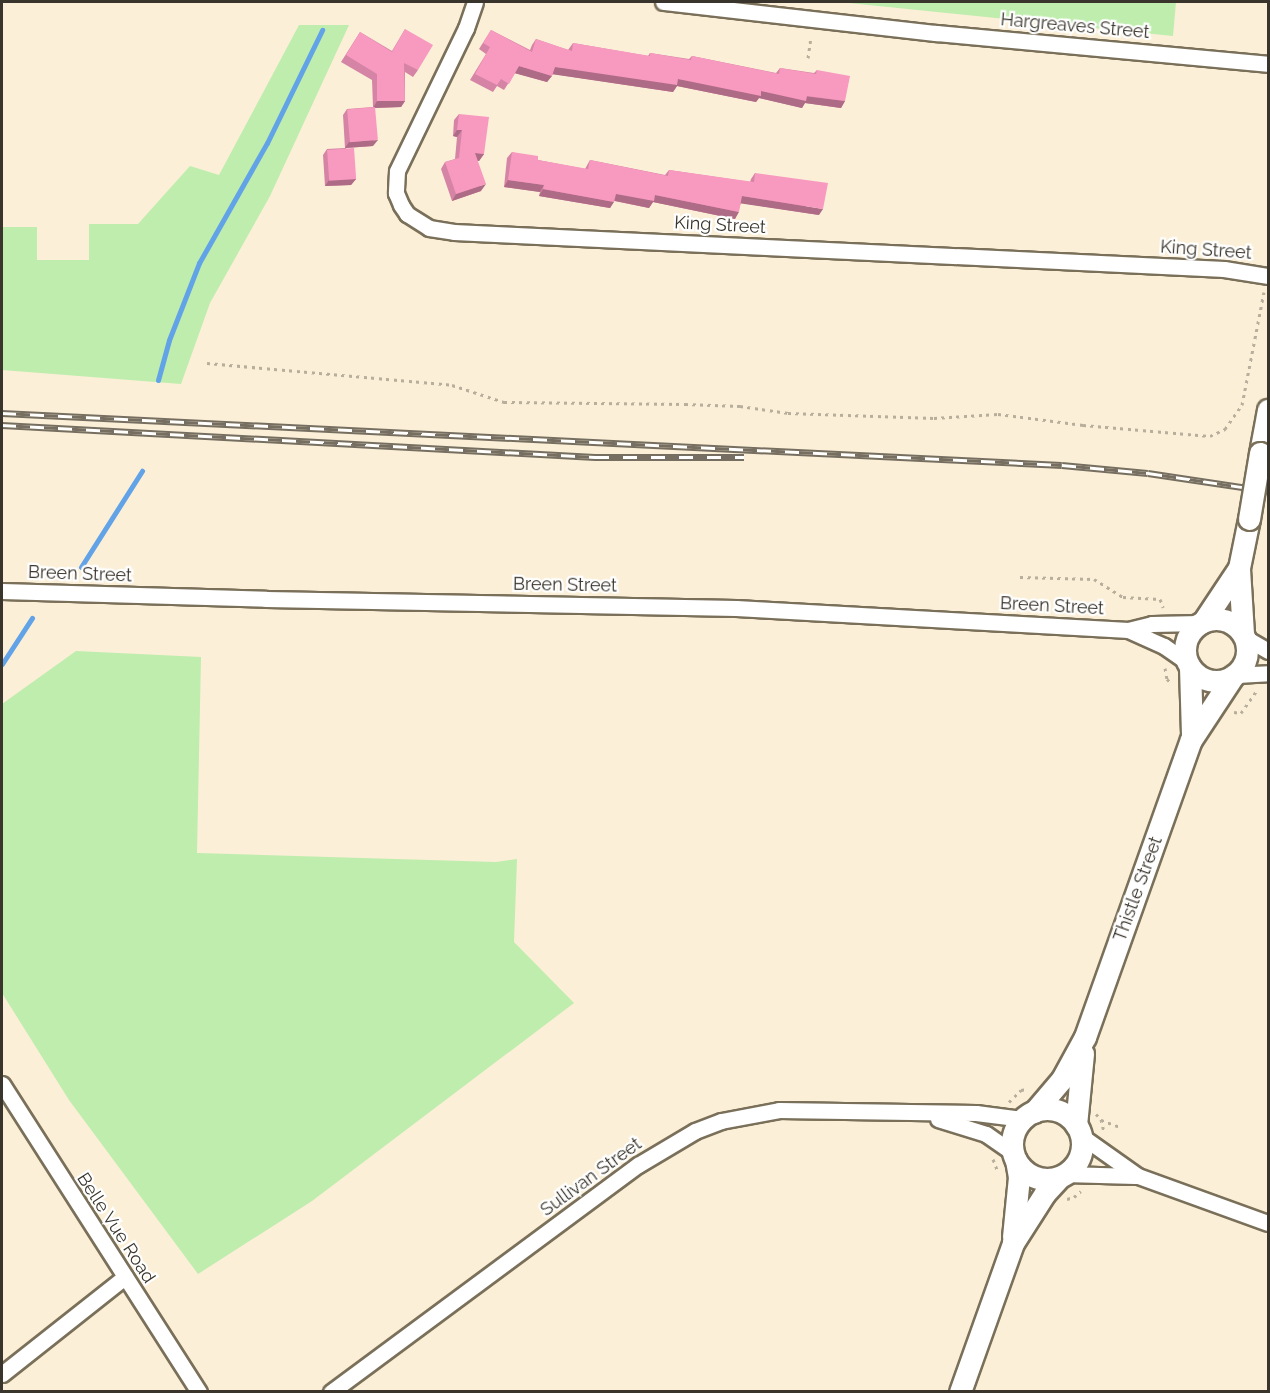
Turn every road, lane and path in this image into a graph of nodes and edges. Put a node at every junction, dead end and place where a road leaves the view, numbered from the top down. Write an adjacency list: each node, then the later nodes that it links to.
1 (475, 2): 4 (street, King Street)
2 (663, 2): 3 (street, Hargreaves Street)
3 (1269, 64)
4 (1267, 276): 5 (path)
5 (207, 363)
6 (1269, 410): 7 (street, bridge)
7 (1239, 568): 11 (street); 13 (street)
8 (1020, 577): 10 (path)
9 (2, 591): 12 (street, Breen Street)
10 (1166, 614)
11 (1202, 623): 12 (street, Breen Street); 13 (street); 15 (street)
12 (1128, 630): 15 (street, Breen Street)
13 (1243, 635): 14 (street); 17 (street)
14 (1269, 651)
15 (1189, 665): 17 (street); 20 (street, Thistle Street)
16 (1269, 673): 17 (street)
17 (1234, 676): 20 (street, Thistle Street)
18 (1258, 688): 19 (path)
19 (1230, 711)
20 (1191, 740): 21 (street, Thistle Street)
21 (1085, 1037): 24 (street, Thistle Street); 27 (street, Thistle Street)
22 (2, 1084): 33 (street, Belle Vue Road)
23 (918, 1113): 24 (street, Sullivan Street); 28 (street, Sullivan Street); 36 (street, Sullivan Street)
24 (1028, 1116): 27 (street); 28 (street)
25 (1101, 1120): 26 (path)
26 (1120, 1127)
27 (1078, 1130): 29 (street); 30 (street)
28 (1014, 1156): 29 (street); 32 (street)
29 (1062, 1176): 30 (street); 32 (street)
30 (1138, 1176): 31 (street)
31 (1269, 1222)
32 (1013, 1243): 37 (street)
33 (125, 1278): 34 (street); 35 (street, Belle Vue Road)
34 (2, 1374)
35 (200, 1392)
36 (331, 1392)
37 (960, 1392)

